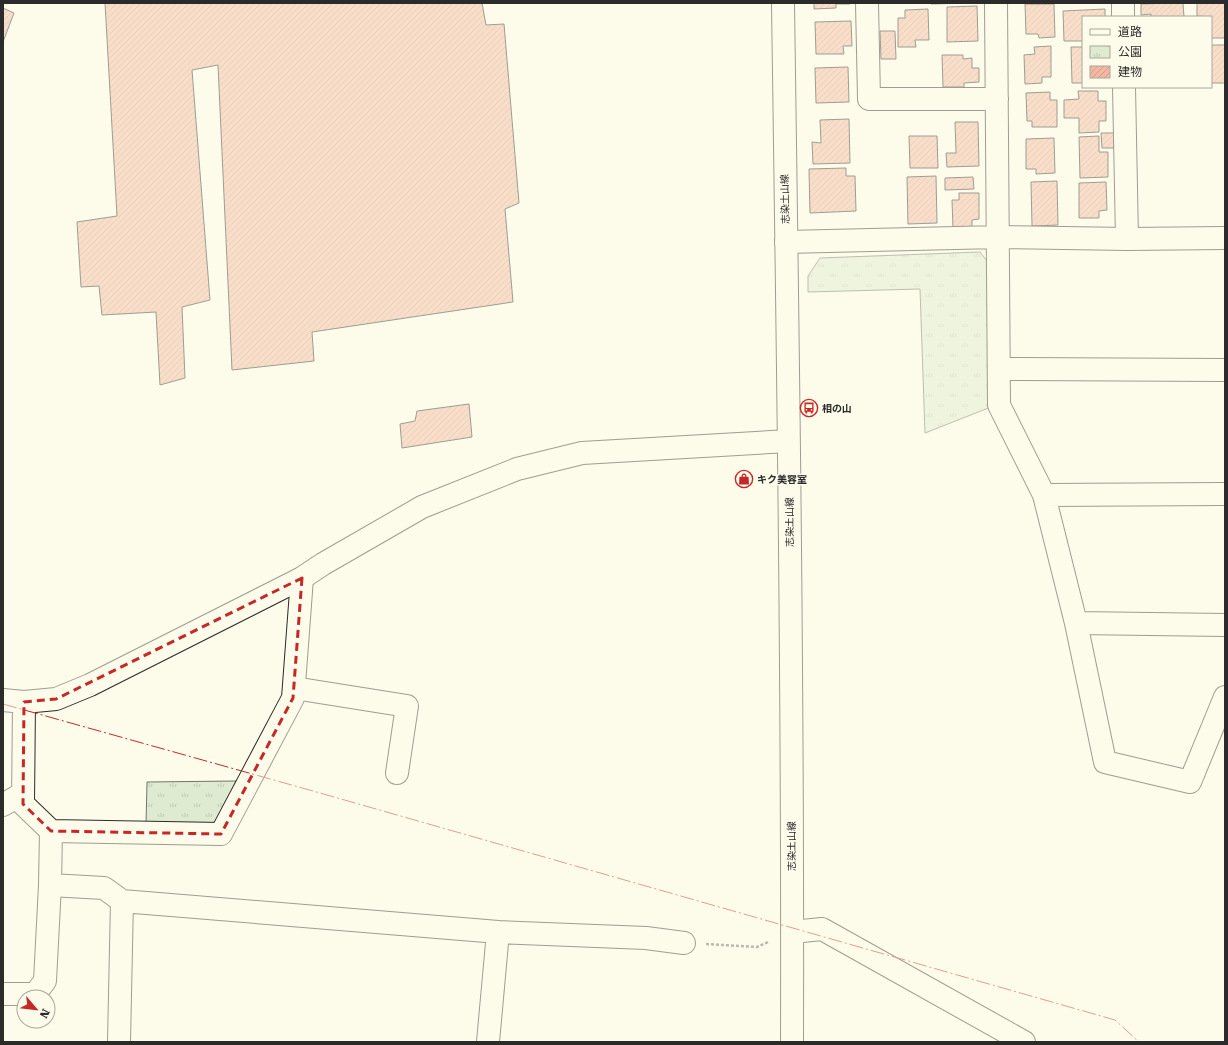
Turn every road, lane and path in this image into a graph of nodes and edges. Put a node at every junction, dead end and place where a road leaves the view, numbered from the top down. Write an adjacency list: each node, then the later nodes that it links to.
1 (783, 3): 11 (street, 志染土山線)
2 (867, 3): 7 (street)
3 (996, 3): 7 (street)
4 (1123, 3): 5 (street)
5 (1123, 16)
6 (1124, 88): 10 (street)
7 (997, 98): 8 (street)
8 (998, 237): 10 (street); 11 (street); 12 (street)
9 (1225, 238): 10 (street)
10 (1127, 239)
11 (786, 242): 14 (street, 志染土山線)
12 (999, 370): 13 (street); 16 (street)
13 (1225, 370)
14 (788, 441): 17 (street); 30 (street, 志染土山線)
15 (1225, 494): 16 (street)
16 (1044, 495): 18 (street)
17 (302, 578): 20 (street); 22 (street)
18 (1076, 623): 19 (street); 21 (street)
19 (1225, 624)
20 (294, 688): 23 (street); 26 (street)
21 (1225, 696)
22 (14, 701): 24 (street)
23 (397, 773)
24 (23, 793): 25 (street); 26 (street)
25 (3, 805)
26 (51, 832): 27 (street)
27 (50, 884): 28 (street); 32 (street)
28 (122, 901): 29 (street); 33 (street)
29 (498, 932): 31 (street); 34 (street)
30 (792, 932): 31 (path); 35 (street, 志染土山線); 36 (street)
31 (684, 943)
32 (3, 994)
33 (118, 1042)
34 (488, 1042)
35 (792, 1042)
36 (1024, 1042)

